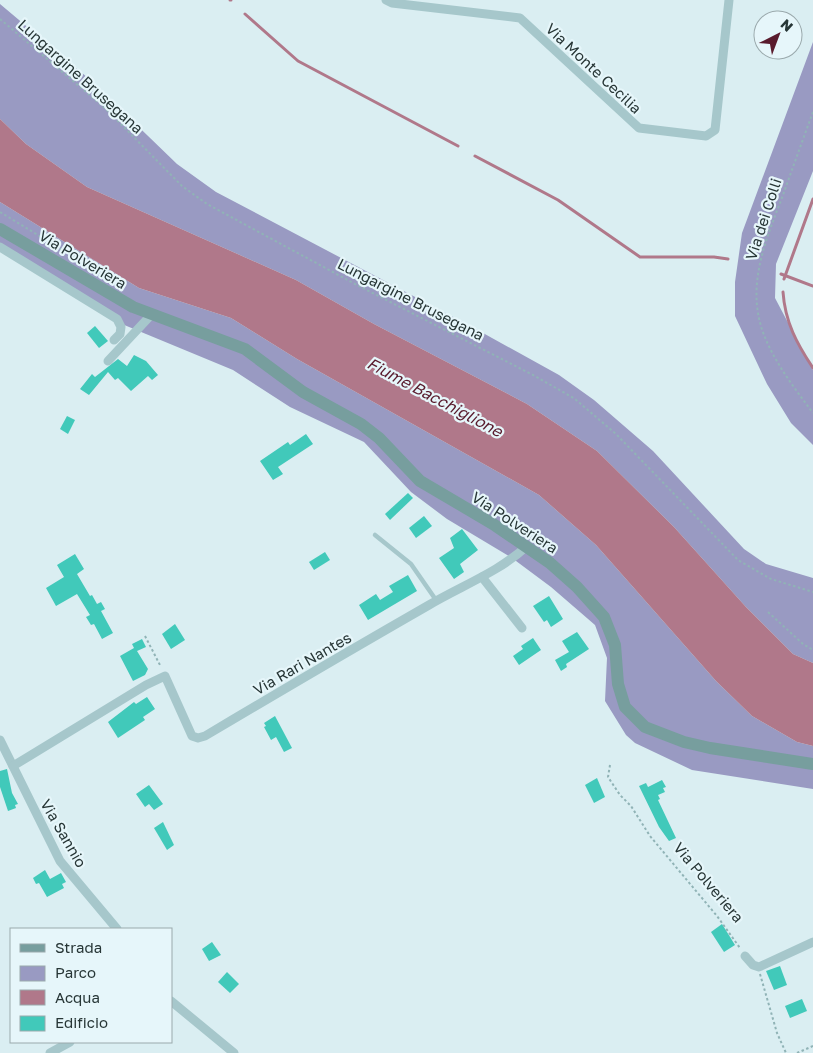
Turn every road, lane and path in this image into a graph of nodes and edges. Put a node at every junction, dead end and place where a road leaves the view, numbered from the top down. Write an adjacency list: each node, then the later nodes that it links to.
1 (386, 0): 2 (street, Via Monte Cecilia)
2 (729, 0)
3 (0, 19): 16 (path, Lungargine Brusegana)
4 (813, 112): 12 (path, Via dei Colli)
5 (0, 212): 8 (path)
6 (0, 229): 9 (street, Via Polveriera)
7 (0, 246): 10 (street)
8 (112, 280)
9 (151, 315): 11 (street); 14 (street, Via Polveriera)
10 (114, 340)
11 (108, 361)
12 (813, 412)
13 (375, 535): 17 (lane)
14 (527, 546): 15 (street, Via Rari Nantes); 24 (street, Via Polveriera)
15 (482, 577): 17 (street, Via Rari Nantes); 19 (street)
16 (813, 592)
17 (436, 600): 22 (street, Via Rari Nantes)
18 (768, 612): 21 (path)
19 (522, 628)
20 (145, 636): 22 (path)
21 (813, 650)
22 (165, 676): 26 (street)
23 (0, 740): 26 (street, Via Sannio)
24 (813, 764)
25 (610, 765): 29 (path, Via Polveriera)
26 (13, 766): 27 (street, Via Sannio)
27 (116, 928)
28 (813, 942): 30 (street)
29 (745, 956): 30 (street)
30 (759, 967): 36 (path)
31 (172, 1001): 35 (street)
32 (68, 1043): 34 (street)
33 (813, 1046): 37 (path)
34 (50, 1053)
35 (234, 1053)
36 (786, 1053)
37 (797, 1053)

